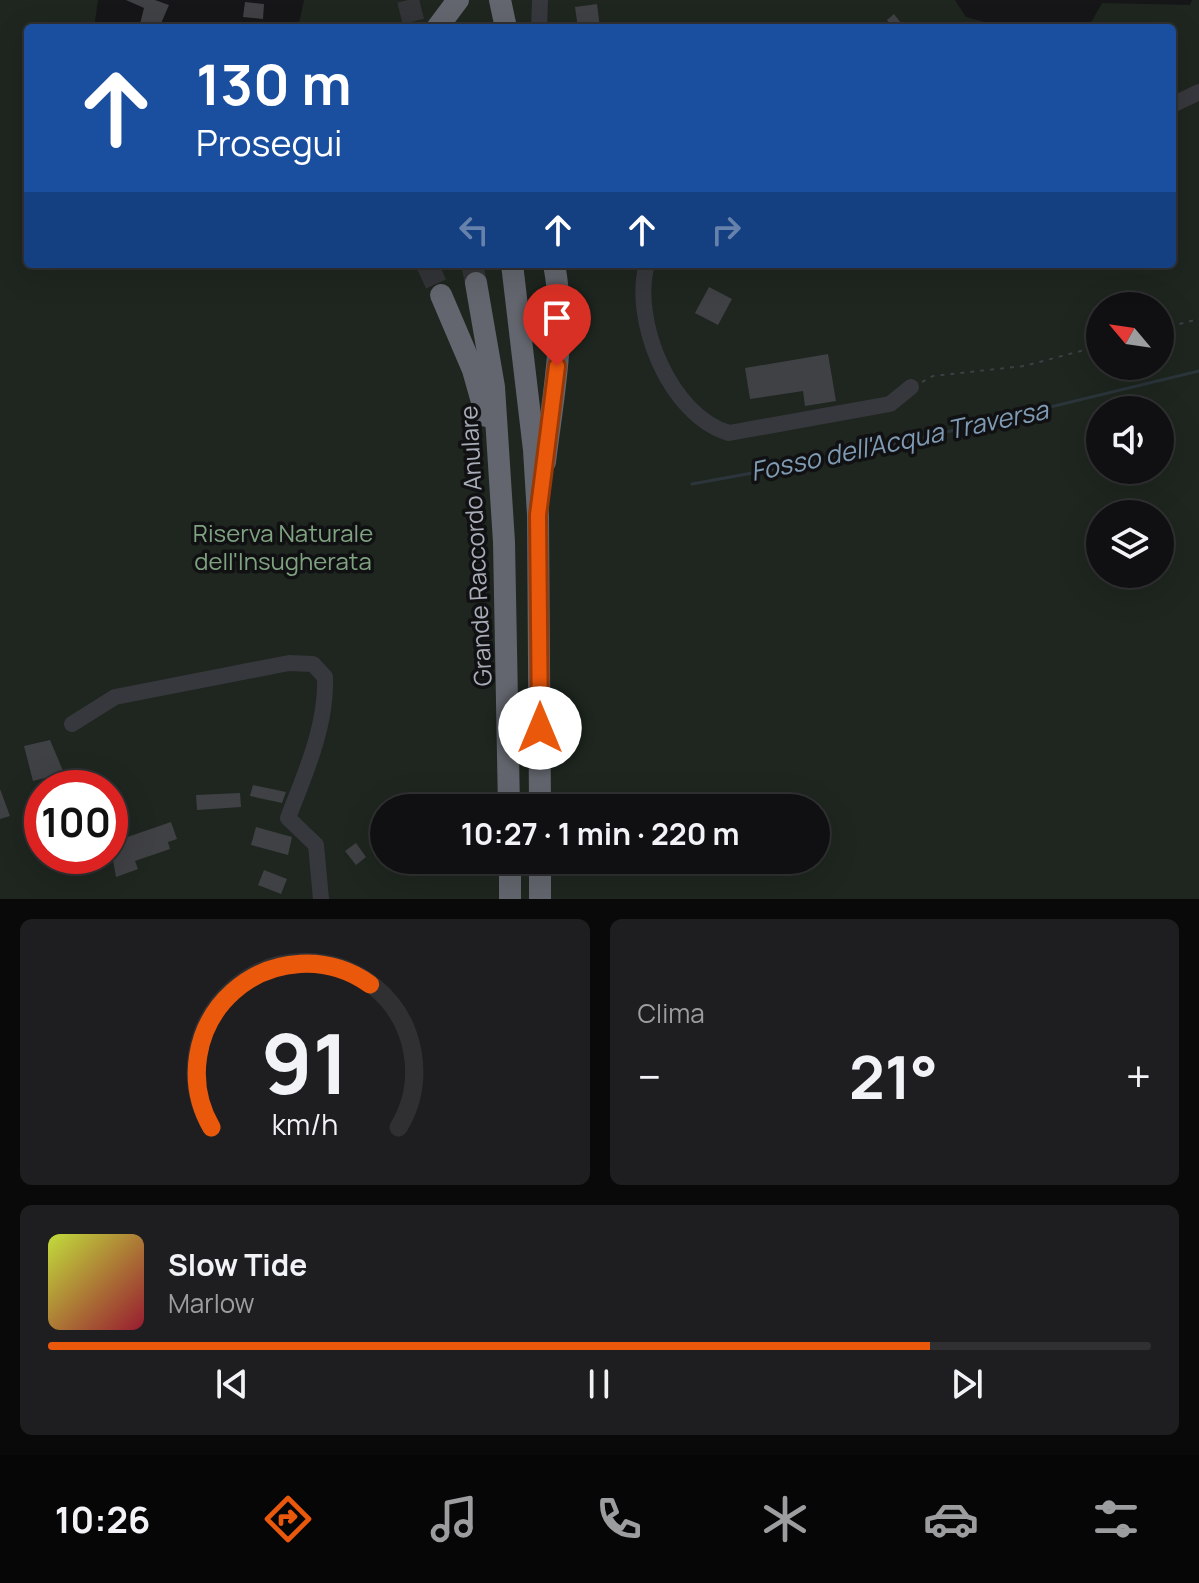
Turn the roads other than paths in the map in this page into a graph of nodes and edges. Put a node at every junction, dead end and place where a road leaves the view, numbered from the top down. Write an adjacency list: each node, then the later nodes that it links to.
1 (458, 0): 4 (highway)
2 (500, 0): 5 (highway)
3 (540, 0): 6 (street)
4 (440, 24)
5 (505, 24)
6 (539, 24)
7 (1199, 92): 8 (street)
8 (1176, 103)
9 (512, 268): 16 (highway)
10 (555, 268): 16 (highway)
11 (646, 268): 14 (street)
12 (476, 283): 15 (highway, Grande Raccordo Anulare)
13 (441, 295): 15 (highway)
14 (911, 387)
15 (498, 460): 18 (highway, Grande Raccordo Anulare)
16 (538, 515): 19 (highway)
17 (72, 724): 22 (street)
18 (509, 794)
19 (540, 794)
20 (510, 874): 23 (highway)
21 (540, 874): 24 (highway)
22 (321, 899)
23 (510, 899)
24 (540, 899)

